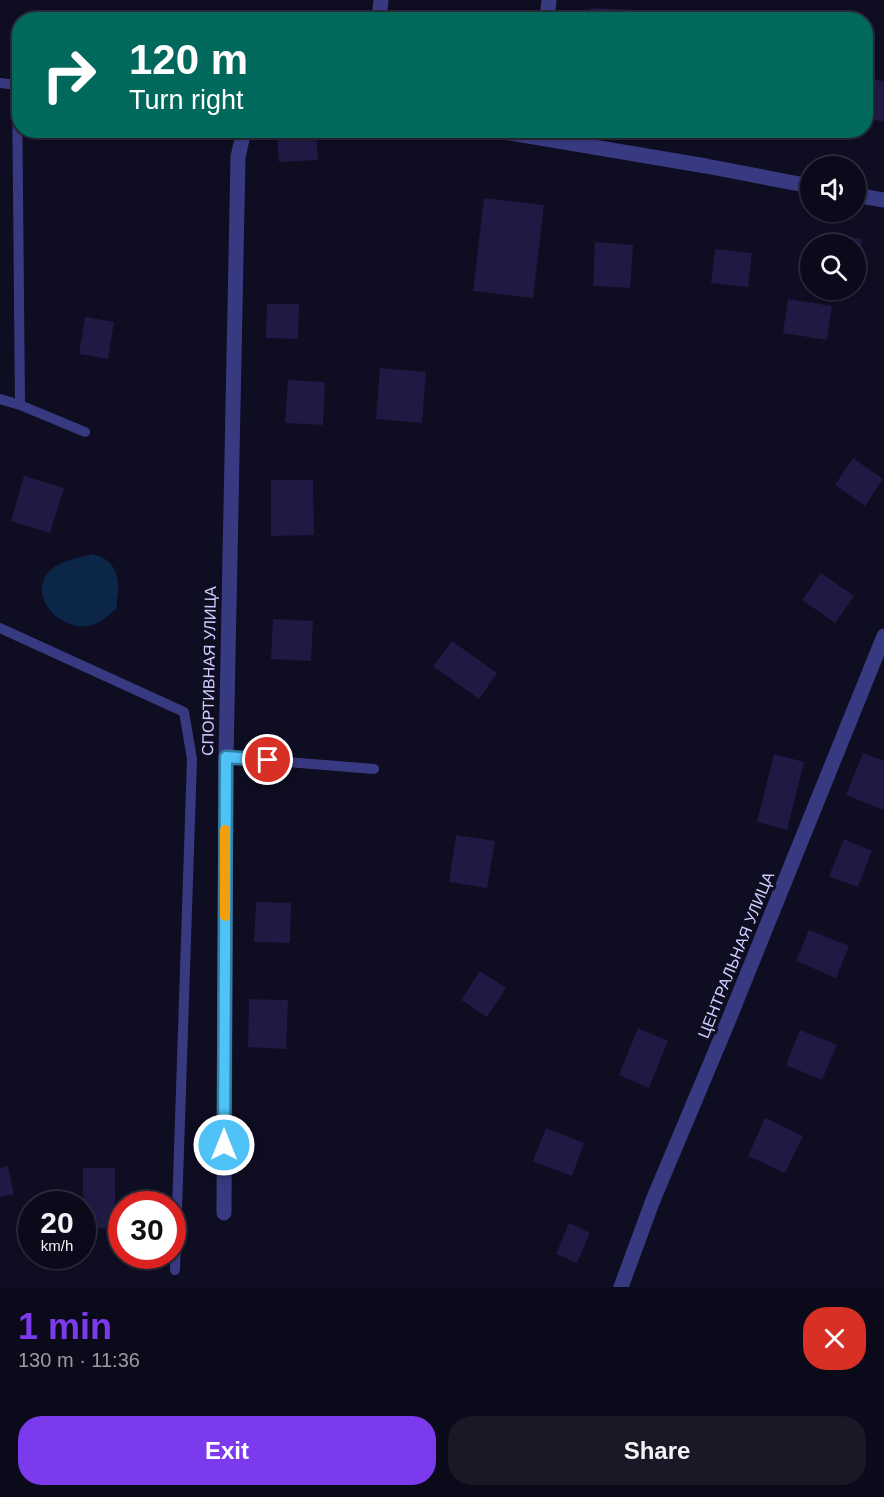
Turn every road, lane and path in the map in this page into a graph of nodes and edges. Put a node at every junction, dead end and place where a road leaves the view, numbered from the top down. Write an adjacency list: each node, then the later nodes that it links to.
1 (17, 138): 8 (lane)
2 (242, 138): 12 (street, СПОРТИВНАЯ УЛИЦА)
3 (557, 138): 4 (street)
4 (800, 184)
5 (866, 197): 6 (street)
6 (884, 200)
7 (0, 399): 8 (lane)
8 (20, 405): 9 (lane)
9 (85, 432)
10 (0, 628): 15 (lane)
11 (884, 636): 16 (street, ЦЕНТРАЛЬНАЯ УЛИЦА)
12 (226, 757): 13 (lane); 14 (street, СПОРТИВНАЯ УЛИЦА)
13 (374, 769)
14 (224, 1213)
15 (175, 1270)
16 (621, 1287)

